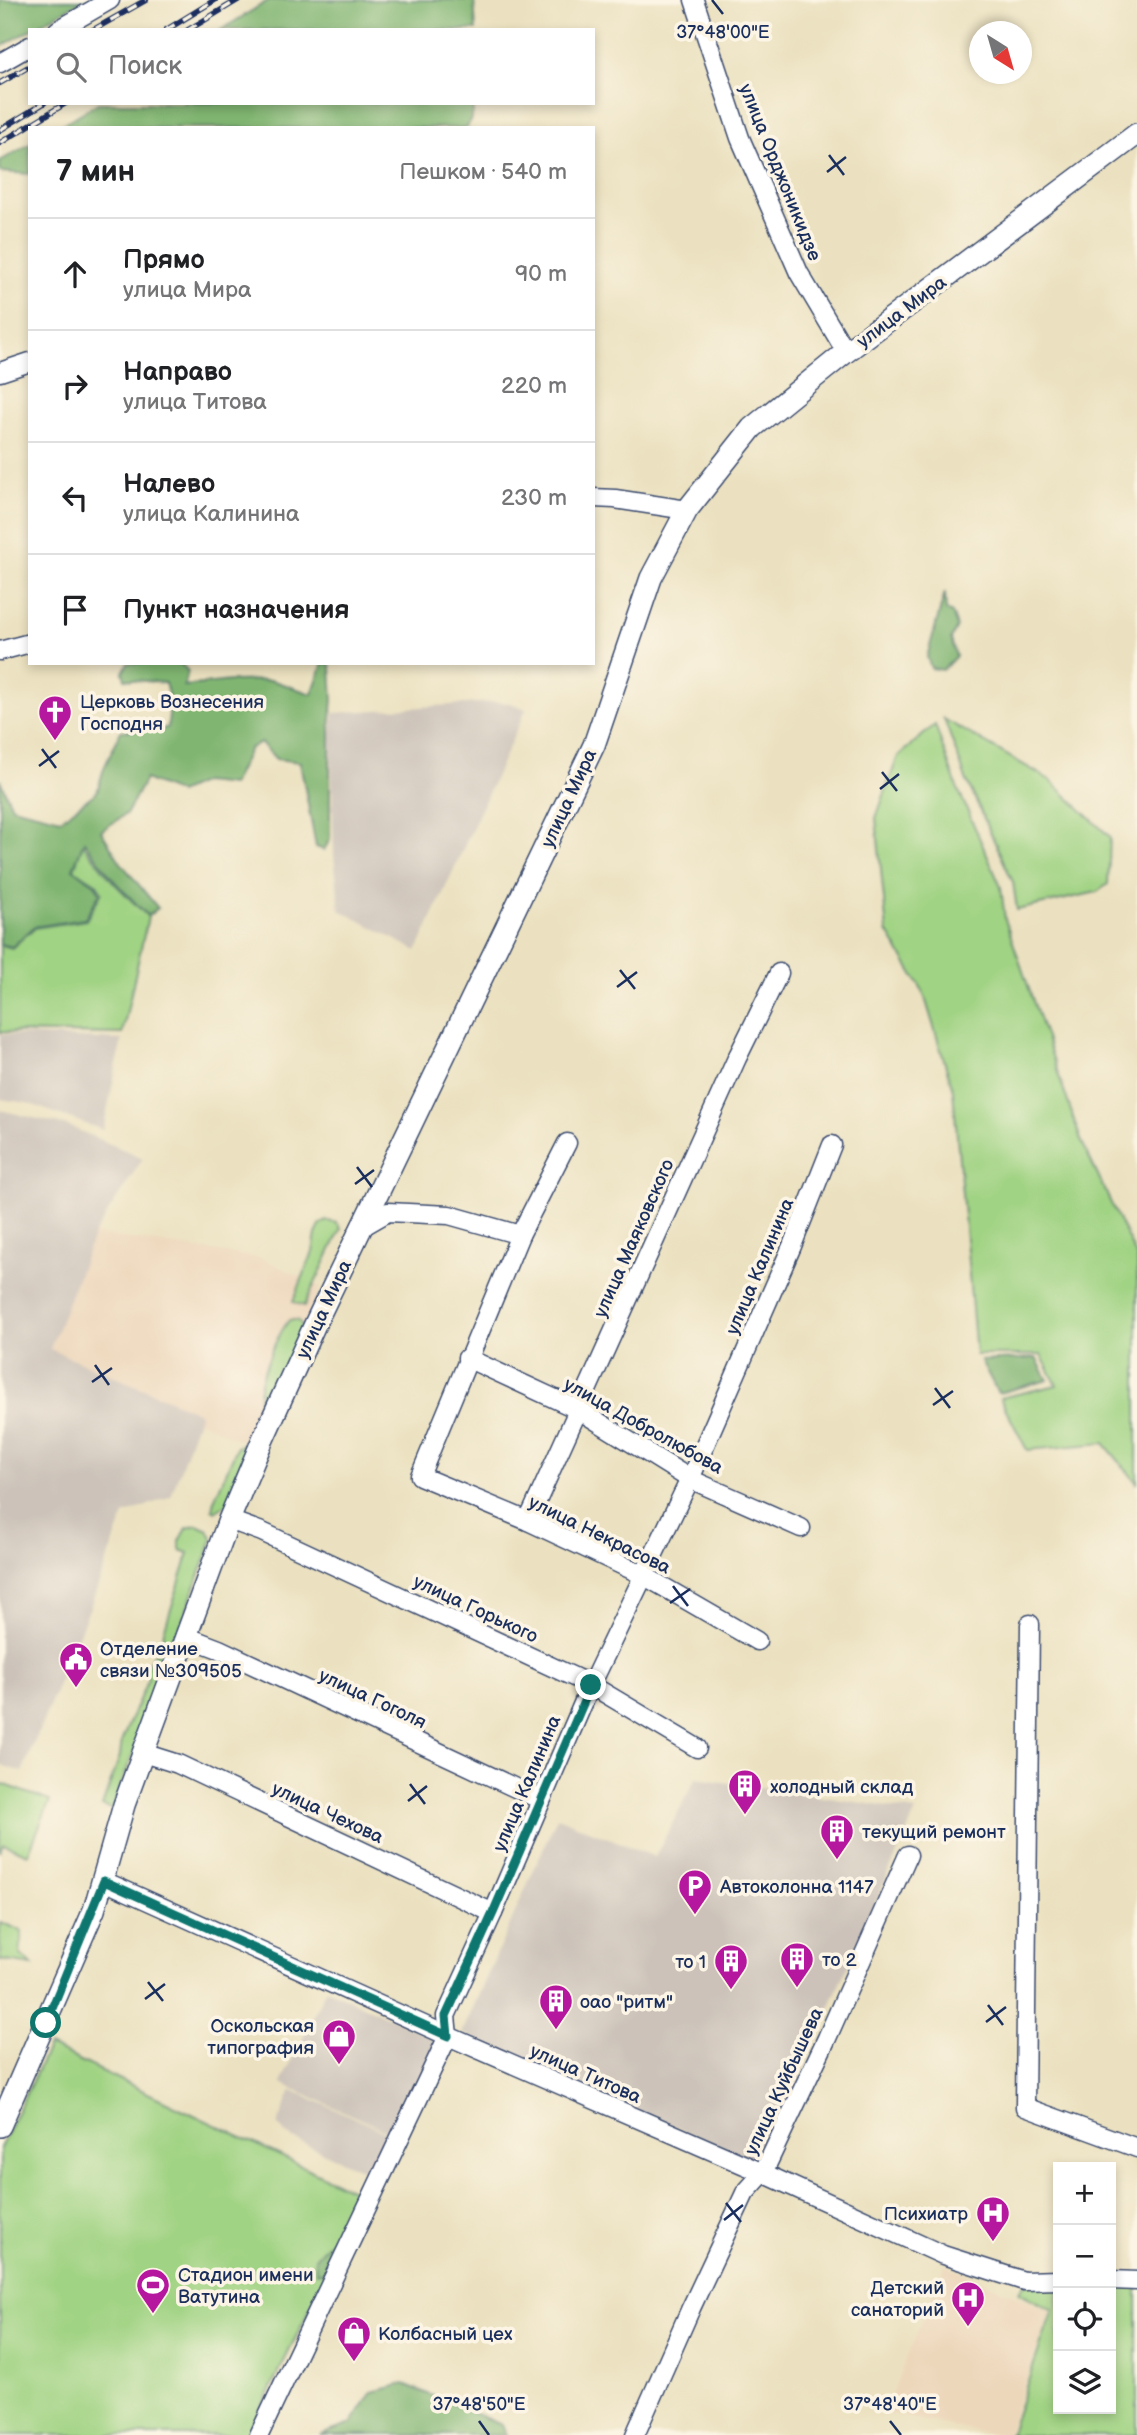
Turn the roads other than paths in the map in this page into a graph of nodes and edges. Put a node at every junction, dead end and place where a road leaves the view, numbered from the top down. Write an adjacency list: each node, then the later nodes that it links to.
1 (110, 0): 3 (street)
2 (694, 0): 7 (street, улица Орджоникидзе)
3 (61, 28)
4 (28, 47): 5 (street)
5 (0, 63)
6 (1137, 134): 7 (main road, улица Мира)
7 (846, 352): 11 (main road, улица Мира)
8 (28, 363): 9 (street)
9 (0, 372)
10 (595, 498): 11 (street)
11 (687, 510): 17 (main road, улица Мира)
12 (28, 644): 13 (street)
13 (0, 651)
14 (779, 973): 20 (street, улица Маяковского)
15 (567, 1143): 18 (street)
16 (832, 1145): 21 (street, улица Калинина)
17 (362, 1227): 18 (street); 22 (main road, улица Мира)
18 (520, 1235): 19 (street)
19 (467, 1359): 20 (street, улица Добролюбова); 23 (street, улица Некрасова)
20 (579, 1410): 21 (street, улица Добролюбова); 23 (street, улица Маяковского)
21 (690, 1479): 24 (street, улица Добролюбова); 25 (street, улица Калинина)
22 (229, 1520): 27 (main road, улица Мира); 29 (street, улица Горького)
23 (528, 1521): 25 (street, улица Некрасова)
24 (801, 1528)
25 (643, 1575): 28 (street, улица Некрасова); 29 (street, улица Калинина)
26 (1030, 1624): 38 (street)
27 (186, 1636): 31 (main road, улица Мира); 32 (street, улица Гоголя)
28 (757, 1641)
29 (591, 1685): 30 (street, улица Горького); 32 (street, улица Калинина)
30 (697, 1748)
31 (143, 1753): 34 (main road, улица Мира); 35 (street, улица Чехова)
32 (541, 1800): 35 (street, улица Калинина)
33 (908, 1855): 39 (street, улица Куйбышева)
34 (104, 1881): 36 (street, улица Титова); 37 (main road, улица Мира)
35 (493, 1913): 36 (street, улица Калинина)
36 (448, 2036): 39 (street, улица Титова); 43 (street, улица Калинина)
37 (0, 2126)
38 (1137, 2148)
39 (763, 2173): 40 (street, улица Титова); 44 (street, улица Куйбышева)
40 (1053, 2280)
41 (1116, 2280): 42 (street)
42 (1137, 2281)
43 (259, 2435)
44 (635, 2435)

